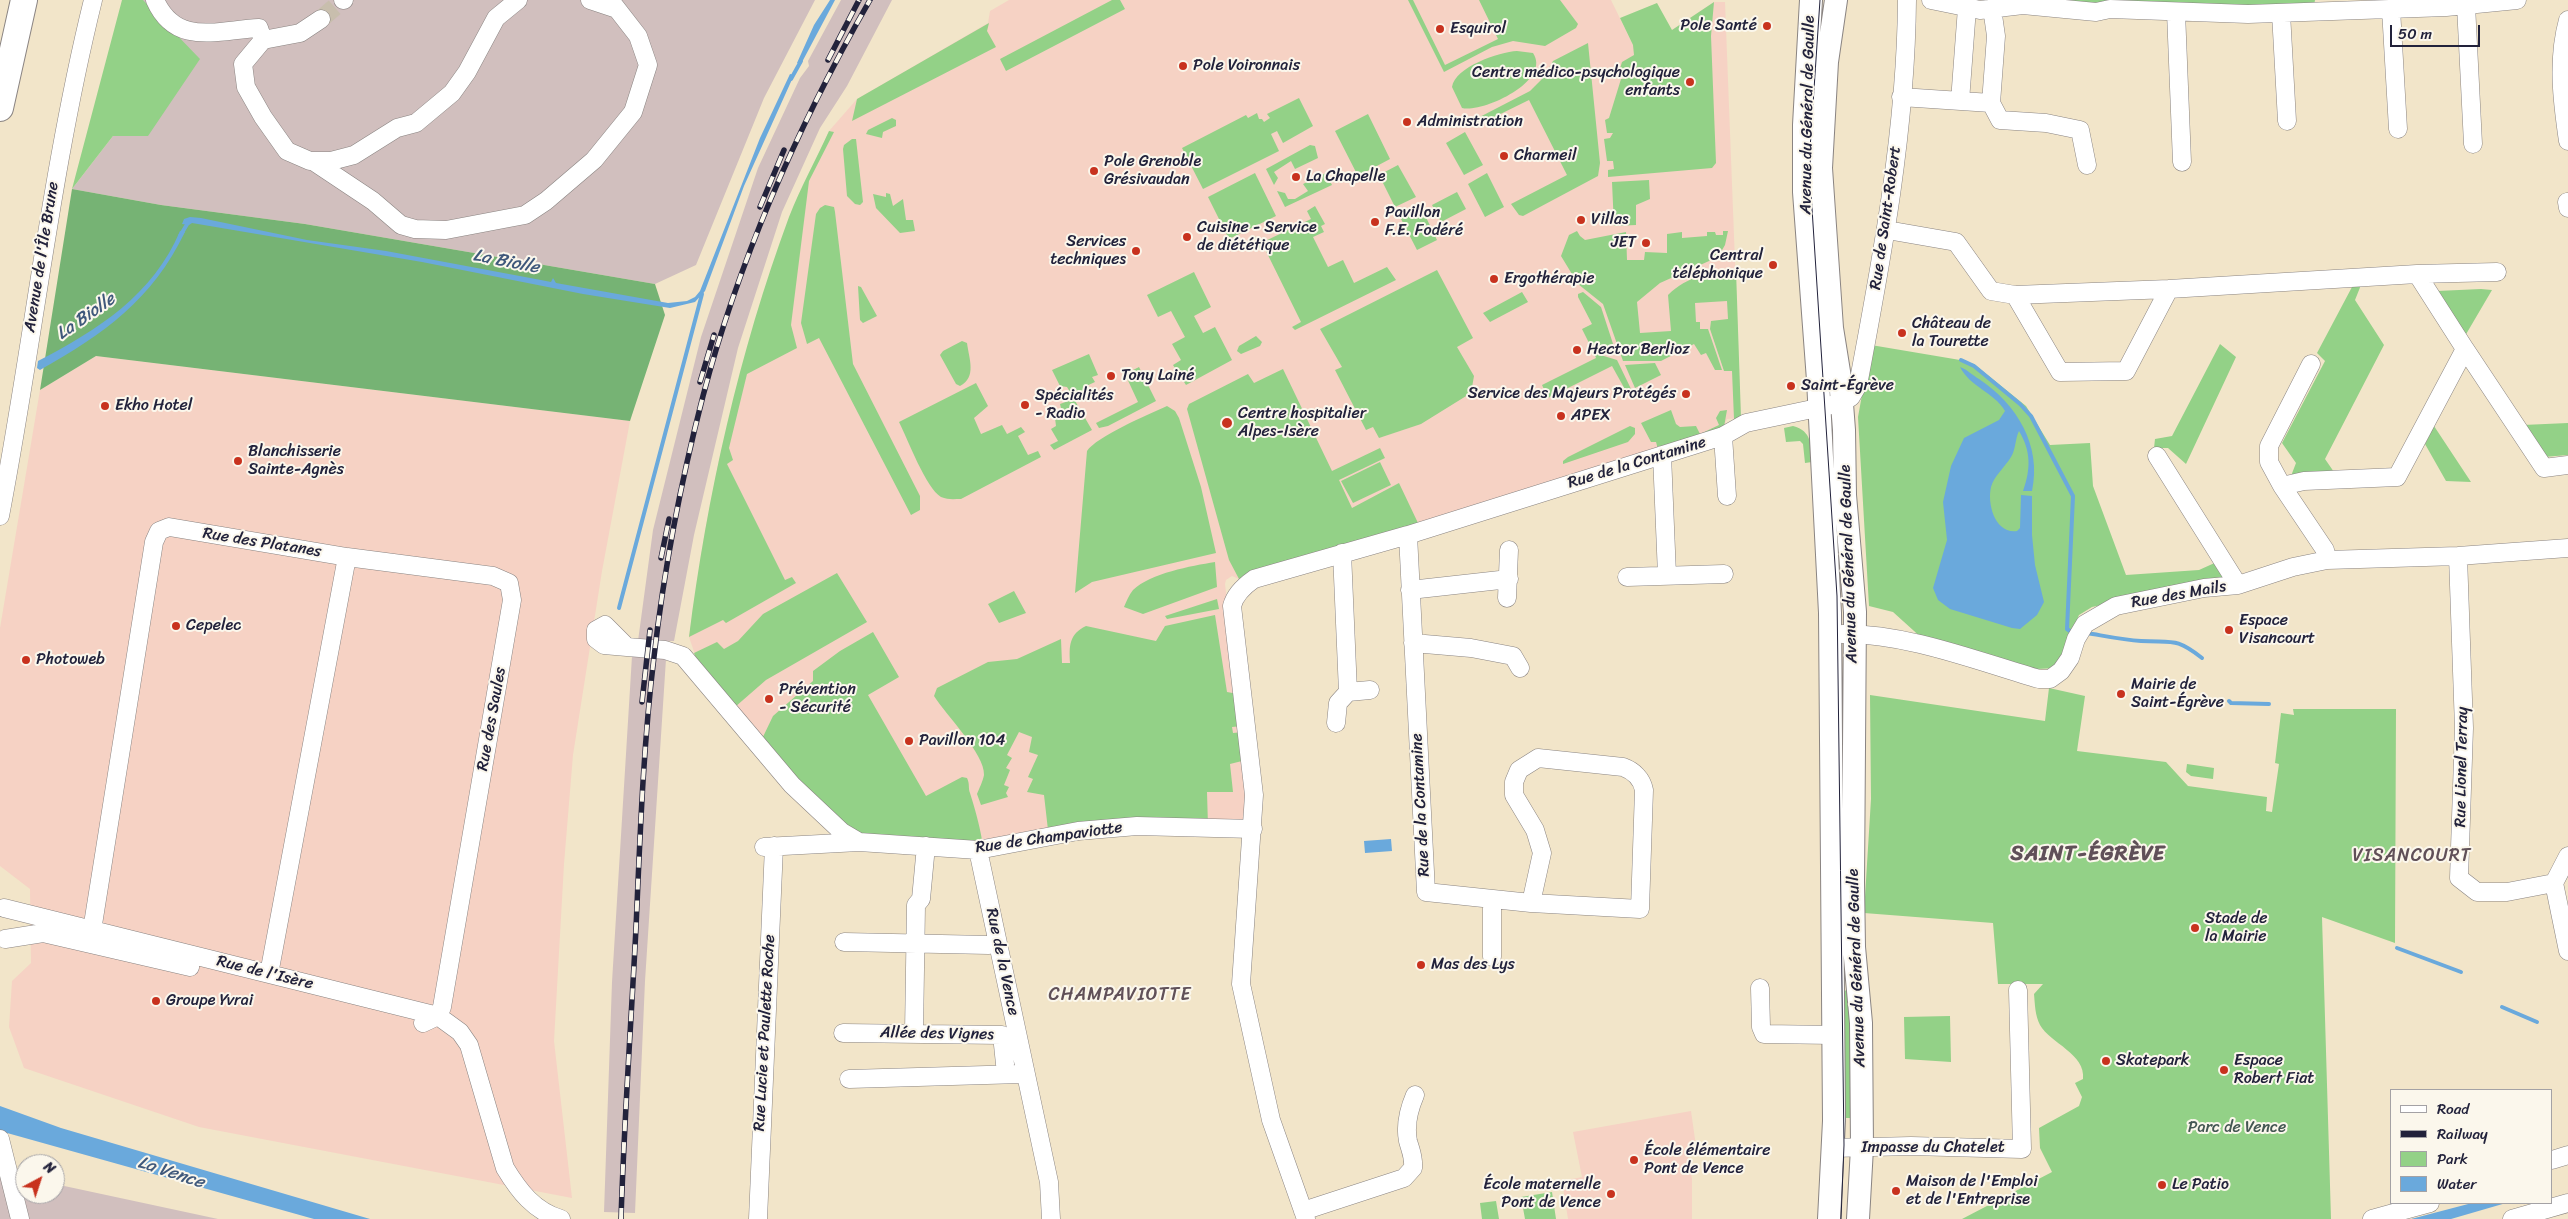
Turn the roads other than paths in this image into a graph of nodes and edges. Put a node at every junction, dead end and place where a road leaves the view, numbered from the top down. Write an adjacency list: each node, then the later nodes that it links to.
1 (24, 0): 25 (highway)
2 (93, 0): 48 (street, Avenue de l'Île Brune)
3 (155, 0): 20 (street)
4 (518, 0): 30 (street)
5 (590, 0): 11 (street)
6 (1811, 0): 41 (main road, Avenue du Général de Gaulle)
7 (1836, 0): 40 (main road, Avenue du Général de Gaulle)
8 (1908, 0): 22 (street, Rue de Saint-Robert)
9 (1931, 0): 13 (street)
10 (2517, 0): 12 (street)
11 (614, 5): 30 (street)
12 (2466, 6): 15 (street); 29 (street)
13 (1967, 8): 14 (street); 23 (street)
14 (1992, 8): 16 (street); 24 (street)
15 (2391, 9): 17 (street); 27 (street)
16 (2176, 12): 17 (street); 31 (street)
17 (2281, 13): 26 (street)
18 (321, 20): 20 (street)
19 (2568, 20): 21 (street)
20 (263, 40): 30 (street)
21 (2565, 88): 28 (street)
22 (1901, 97): 23 (street); 33 (street, Rue de Saint-Robert)
23 (1960, 101): 24 (street)
24 (1992, 103): 32 (street)
25 (0, 108)
26 (2287, 121)
27 (2398, 129)
28 (2568, 141)
29 (2473, 144)
30 (313, 161)
31 (2182, 162)
32 (2087, 165)
33 (1887, 230): 37 (street); 40 (street, Rue de Saint-Robert)
34 (2497, 272): 35 (street)
35 (2417, 274): 36 (street); 38 (street)
36 (2169, 289): 37 (street); 37 (street)
37 (2015, 296)
38 (2465, 349): 45 (street); 46 (street)
39 (2311, 364): 46 (street)
40 (1841, 403): 41 (street); 64 (main road, Avenue du Général de Gaulle)
41 (1818, 409): 42 (street, Rue de la Contamine); 63 (main road, Avenue du Général de Gaulle)
42 (1723, 436): 43 (street, Rue de la Contamine); 47 (street, Rue de la Contamine)
43 (1662, 454): 49 (street, Rue de la Contamine); 57 (street)
44 (2157, 456): 60 (street)
45 (2568, 465)
46 (2282, 486): 55 (street)
47 (1727, 496)
48 (0, 516)
49 (1408, 535): 52 (street, Rue de la Contamine); 61 (street, Rue de la Contamine)
50 (2568, 548): 53 (street, Rue des Mails)
51 (1509, 550): 59 (street)
52 (1342, 552): 69 (street); 71 (street, Rue de la Contamine)
53 (2458, 556): 55 (street, Rue des Mails); 76 (street, Rue Lionel Terray)
54 (347, 557): 80 (street, Rue des Platanes); 87 (street); 90 (street, Rue des Saules)
55 (2327, 560): 60 (street, Rue des Mails)
56 (1724, 574): 57 (street)
57 (1667, 575): 58 (street)
58 (1627, 577)
59 (1509, 579): 61 (street); 62 (street)
60 (2238, 585): 64 (street, Rue des Mails)
61 (1410, 590): 65 (street, Rue de la Contamine)
62 (1507, 598)
63 (1829, 634): 64 (street, Rue des Mails); 93 (main road, Avenue du Général de Gaulle)
64 (1855, 634): 100 (main road, Avenue du Général de Gaulle)
65 (1413, 643): 67 (street); 77 (street, Rue de la Contamine)
66 (626, 647): 72 (street, Rue de Champaviotte)
67 (1520, 668)
68 (1370, 690): 69 (street)
69 (1348, 692): 70 (street)
70 (1336, 723)
71 (1253, 829): 74 (street, Rue de Champaviotte); 105 (street)
72 (859, 842): 73 (street, Rue de Champaviotte); 108 (street, Rue Lucie et Paulette Roche)
73 (926, 846): 74 (street, Rue de Champaviotte); 83 (street)
74 (978, 850): 95 (street, Rue de la Vence)
75 (2568, 856): 76 (street)
76 (2554, 883): 85 (street)
77 (1492, 899): 78 (street, Rue de la Contamine); 86 (street)
78 (1531, 903): 78 (street, Rue de la Contamine)
79 (2, 906): 80 (street, Rue de l'Isère); 81 (street)
80 (91, 937): 81 (street, Rue de l'Isère); 87 (street, Rue de l'Isère); 90 (street, Rue de l'Isère)
81 (3, 942)
82 (844, 942): 83 (street)
83 (915, 943): 84 (street); 92 (street)
84 (989, 945)
85 (2568, 951)
86 (1492, 957)
87 (269, 974): 90 (street, Rue de l'Isère)
88 (1760, 988): 93 (street)
89 (2018, 990): 100 (street, Impasse du Chatelet)
90 (430, 1019): 107 (street, Rue de l'Isère)
91 (843, 1033): 92 (street, Allée des Vignes)
92 (914, 1033): 94 (street, Allée des Vignes)
93 (1834, 1035): 99 (main road, Avenue du Général de Gaulle)
94 (1005, 1064)
95 (1026, 1074): 96 (street); 109 (street, Rue de la Vence)
96 (849, 1079)
97 (1415, 1095): 105 (street)
98 (0, 1139): 106 (street)
99 (1834, 1148): 100 (street, Impasse du Chatelet); 110 (main road, Avenue du Général de Gaulle)
100 (1862, 1148): 111 (main road, Avenue du Général de Gaulle)
101 (2568, 1155): 102 (street)
102 (2553, 1160)
103 (2568, 1203): 113 (street)
104 (2426, 1204): 112 (street)
105 (1304, 1215)
106 (20, 1219)
107 (561, 1219)
108 (758, 1219)
109 (1051, 1219)
110 (1829, 1219)
111 (1858, 1219)
112 (2372, 1219)
113 (2512, 1219)

